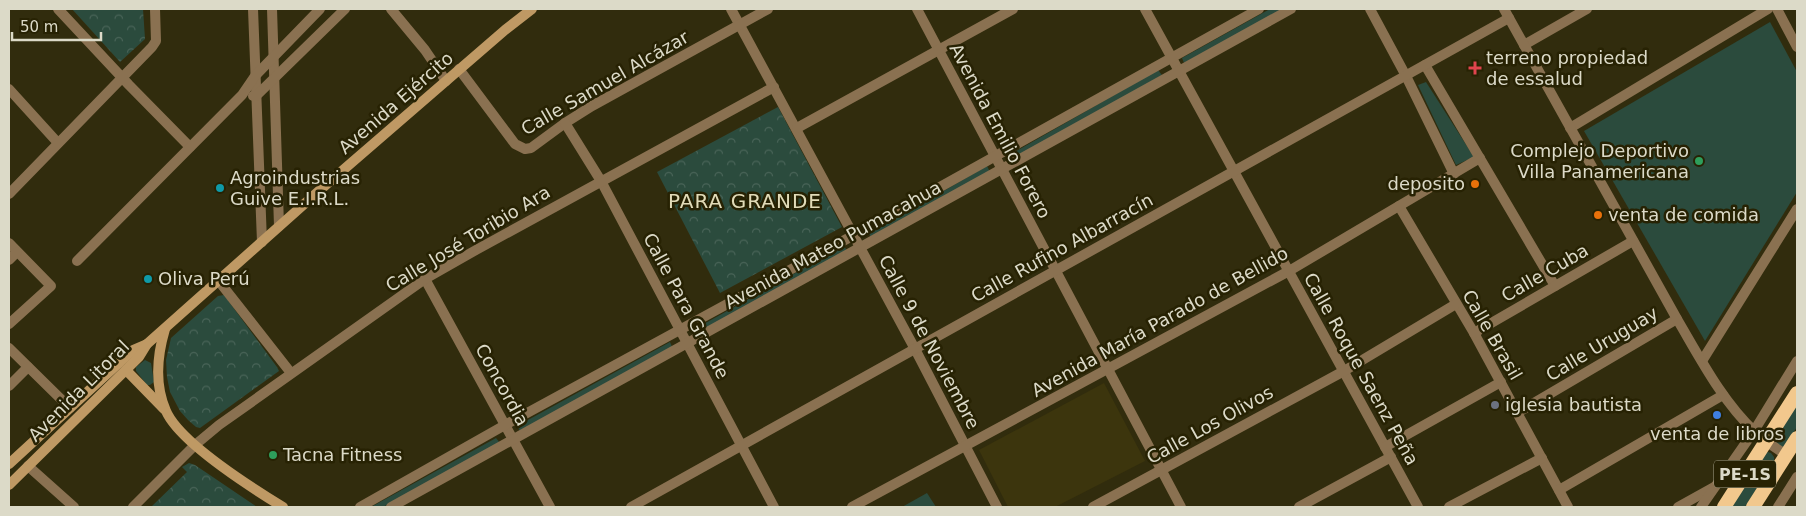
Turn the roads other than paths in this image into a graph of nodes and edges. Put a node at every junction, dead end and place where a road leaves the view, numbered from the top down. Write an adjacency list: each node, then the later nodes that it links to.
1 (58, 9): 32 (street)
2 (155, 9): 32 (street)
3 (253, 9): 30 (street)
4 (272, 9): 26 (street)
5 (320, 9): 26 (street)
6 (345, 9): 33 (street)
7 (391, 9): 34 (street)
8 (532, 9): 28 (main road, Avenida Ejército)
9 (731, 9): 21 (street, Calle 9 de Noviembre)
10 (768, 9): 21 (street, Calle Samuel Alcázar)
11 (916, 9): 24 (street, Avenida Emilio Forero)
12 (1013, 9): 24 (street)
13 (1145, 9): 25 (street, Calle Roque Saenz Peña)
14 (1259, 9): 25 (street, Avenida Mateo Pumacahua)
15 (1291, 9): 29 (street, Avenida Mateo Pumacahua)
16 (1370, 9): 31 (street)
17 (1587, 9): 22 (street)
18 (1768, 9): 41 (street)
19 (1777, 9): 23 (street)
20 (1507, 13): 22 (street); 27 (street, Calle Rufino Albarracín)
21 (739, 24): 35 (street, Calle 9 de Noviembre); 39 (street, Calle Samuel Alcázar)
22 (1524, 45): 41 (street)
23 (1797, 47)
24 (938, 50): 40 (street); 44 (street, Avenida Emilio Forero)
25 (1172, 57): 29 (street, Calle Roque Saenz Peña); 44 (street, Avenida Mateo Pumacahua)
26 (273, 59): 30 (street); 33 (street)
27 (1425, 65): 31 (street, Calle Rufino Albarracín); 45 (street)
28 (459, 69): 34 (main road, Avenida Ejército); 39 (street, Calle Samuel Alcázar)
29 (1180, 71): 46 (street, Avenida Mateo Pumacahua); 47 (street, Calle Roque Saenz Peña)
30 (255, 76): 37 (street); 38 (street)
31 (1406, 76): 47 (street, Calle Rufino Albarracín); 48 (street)
32 (122, 77): 42 (street); 43 (street)
33 (273, 80): 38 (street); 53 (street)
34 (446, 81): 53 (main road, Avenida Ejército)
35 (774, 87): 40 (street, Calle 9 de Noviembre); 49 (street, Calle José Toribio Ara)
36 (9, 89): 42 (street)
37 (242, 95): 38 (street); 43 (street)
38 (256, 96): 56 (street)
39 (565, 123): 49 (street, Calle Para Grande)
40 (797, 128): 54 (street, Calle 9 de Noviembre)
41 (1570, 128): 55 (street)
42 (58, 143): 50 (street)
43 (190, 147): 61 (street)
44 (995, 156): 46 (street, Avenida Emilio Forero); 54 (street, Avenida Mateo Pumacahua)
45 (1480, 158): 48 (street, Avenida María Parado de Bellido); 66 (street)
46 (1002, 170): 58 (street, Avenida Mateo Pumacahua); 62 (street, Avenida Emilio Forero)
47 (1234, 171): 62 (street, Calle Rufino Albarracín); 63 (street, Calle Roque Saenz Peña)
48 (1454, 174): 51 (street, Avenida María Parado de Bellido)
49 (601, 182): 64 (street, Calle José Toribio Ara); 71 (street, Calle Para Grande)
50 (9, 194)
51 (1399, 206): 63 (street, Avenida María Parado de Bellido); 67 (street, Calle Brasil)
52 (1797, 209): 77 (street)
53 (279, 226): 56 (main road, Avenida Ejército)
54 (854, 235): 58 (street, Calle 9 de Noviembre); 71 (street, Avenida Mateo Pumacahua)
55 (1633, 241): 66 (street, Calle Cuba); 68 (street)
56 (262, 242): 65 (main road, Avenida Ejército)
57 (9, 243): 59 (street)
58 (861, 248): 74 (street, Avenida Mateo Pumacahua); 76 (street, Calle 9 de Noviembre)
59 (17, 252): 60 (street); 69 (street)
60 (9, 260)
61 (76, 261)
62 (1056, 271): 76 (street, Calle Rufino Albarracín); 80 (street, Avenida Emilio Forero)
63 (1289, 271): 80 (street, Avenida María Parado de Bellido); 82 (street, Calle Roque Saenz Peña)
64 (425, 279): 83 (street, Calle José Toribio Ara); 91 (street, Concordia)
65 (218, 280): 70 (main road, Avenida Ejército); 83 (street)
66 (1555, 286): 72 (street, Calle Cuba)
67 (1456, 304): 72 (street, Calle Brasil); 82 (street, Calle Los Olivos)
68 (1676, 319): 77 (street); 90 (street, Calle Uruguay)
69 (9, 324)
70 (165, 329): 73 (main road, Avenida Ejército); 89 (main road)
71 (680, 329): 74 (street, Calle Para Grande); 91 (street, Avenida Mateo Pumacahua)
72 (1474, 333): 84 (street, Calle Brasil)
73 (147, 344): 81 (main road, Avenida Litoral); 88 (main road, Avenida Litoral)
74 (688, 344): 94 (street, Avenida Mateo Pumacahua); 97 (street, Calle Para Grande)
75 (9, 348): 79 (street)
76 (915, 349): 97 (street, Calle Rufino Albarracín); 98 (street, Calle 9 de Noviembre)
77 (1702, 361): 87 (street)
78 (1797, 361): 92 (street)
79 (28, 367): 85 (street); 88 (street)
80 (1108, 369): 98 (street, Avenida María Parado de Bellido); 105 (street, Avenida Emilio Forero)
81 (126, 370): 89 (main road); 104 (main road, Avenida Litoral)
82 (1344, 371): 99 (street, Calle Roque Saenz Peña); 105 (street, Calle Los Olivos)
83 (291, 373): 96 (street, Calle José Toribio Ara)
84 (1501, 382): 90 (street, Calle Brasil); 99 (street)
85 (9, 386)
86 (1797, 394): 95 (highway, PE-1S)
87 (1723, 395): 92 (street); 109 (street)
88 (70, 408): 103 (main road, Avenida Litoral)
89 (166, 412): 96 (main road)
90 (1518, 413): 102 (street, Calle Brasil)
91 (505, 425): 94 (street, Concordia); 114 (street, Avenida Mateo Pumacahua)
92 (1754, 431): 95 (street); 108 (street)
93 (1797, 438): 100 (highway, PE-1S)
94 (513, 439): 115 (street, Avenida Mateo Pumacahua); 116 (street, Concordia)
95 (1766, 441): 100 (street); 129 (highway, PE-1S)
96 (194, 445): 110 (main road); 112 (street, Calle José Toribio Ara)
97 (742, 445): 117 (street, Calle Rufino Albarracín); 118 (street, Calle Para Grande)
98 (966, 446): 119 (street, Avenida María Parado de Bellido); 120 (street, Calle 9 de Noviembre)
99 (1386, 447): 101 (street, Calle Roque Saenz Peña)
100 (1786, 455): 130 (highway, PE-1S)
101 (1391, 457): 123 (street); 124 (street, Calle Roque Saenz Peña)
102 (1542, 458): 109 (street, Calle Brasil); 125 (street)
103 (9, 464)
104 (28, 466): 107 (main road, Avenida Litoral); 111 (street)
105 (1162, 470): 121 (street, Calle Los Olivos); 122 (street, Avenida Emilio Forero)
106 (1797, 477): 131 (street)
107 (9, 485)
108 (1714, 487): 127 (street); 128 (street)
109 (1558, 490): 126 (street, Calle Brasil)
110 (276, 504): 113 (main road)
111 (74, 507)
112 (133, 507)
113 (282, 507)
114 (360, 507)
115 (391, 507)
116 (550, 507)
117 (631, 507)
118 (774, 507)
119 (852, 507)
120 (997, 507)
121 (1093, 507)
122 (1181, 507)
123 (1299, 507)
124 (1418, 507)
125 (1449, 507)
126 (1568, 507)
127 (1678, 507)
128 (1701, 507)
129 (1724, 507)
130 (1753, 507)
131 (1778, 507)

